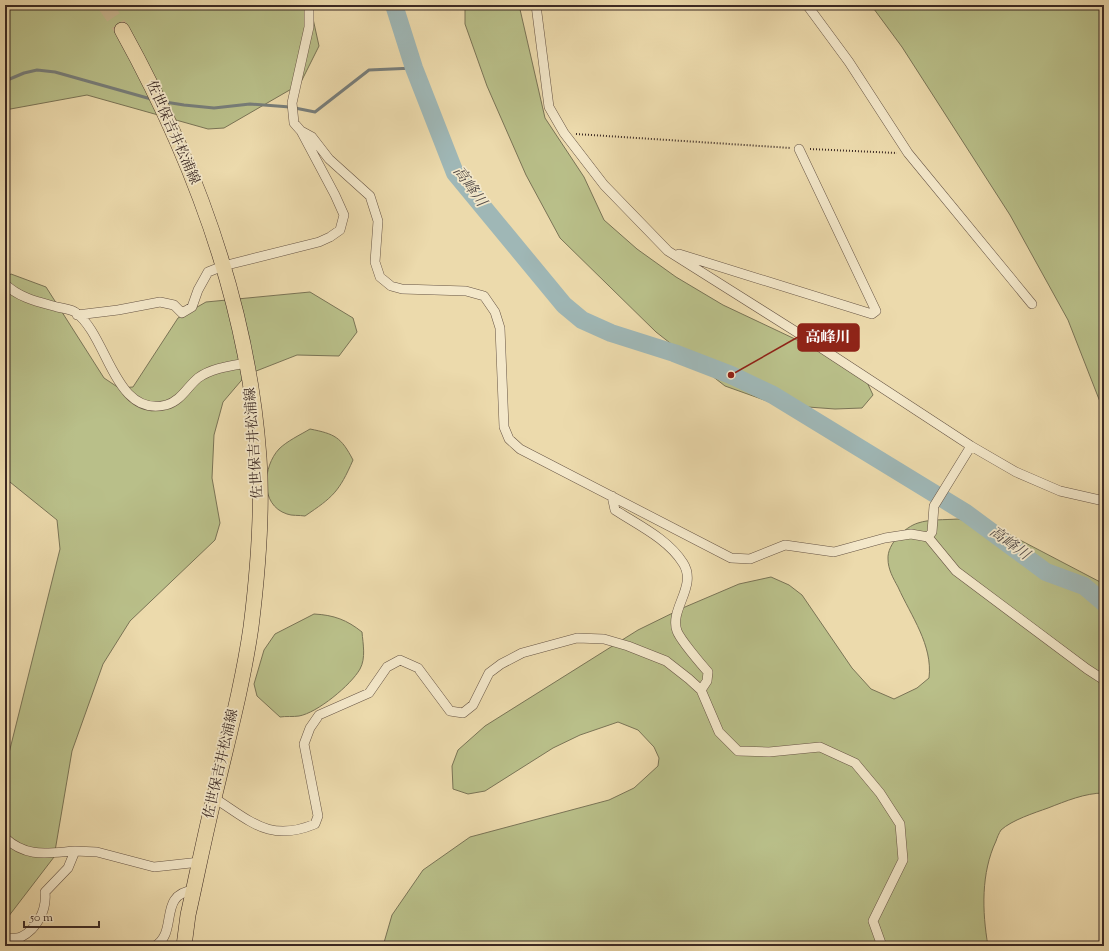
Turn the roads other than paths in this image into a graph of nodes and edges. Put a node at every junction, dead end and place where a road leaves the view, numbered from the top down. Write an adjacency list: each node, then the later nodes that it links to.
1 (309, 5): 5 (street)
2 (536, 5): 7 (street)
3 (807, 5): 10 (street)
4 (122, 30): 8 (main road, 佐世保吉井松浦線)
5 (301, 131): 8 (street); 14 (street)
6 (799, 149): 7 (street)
7 (668, 251): 13 (street)
8 (223, 266): 11 (street); 12 (main road, 佐世保吉井松浦線)
9 (5, 284): 11 (street)
10 (1032, 304)
11 (77, 315): 12 (street)
12 (247, 363): 21 (main road, 佐世保吉井松浦線)
13 (971, 446): 15 (street); 16 (street)
14 (612, 496): 16 (street); 20 (street)
15 (1104, 501)
16 (928, 537): 19 (street)
17 (5, 550): 18 (street)
18 (5, 564)
19 (1104, 680)
20 (702, 690): 21 (street); 29 (street)
21 (214, 798): 24 (main road, 佐世保吉井松浦線)
22 (5, 838): 23 (street)
23 (75, 851): 24 (street); 26 (street)
24 (200, 862): 25 (main road, 佐世保吉井松浦線)
25 (194, 890): 27 (street); 28 (main road, 佐世保吉井松浦線)
26 (5, 939)
27 (155, 946)
28 (184, 946)
29 (882, 946)

